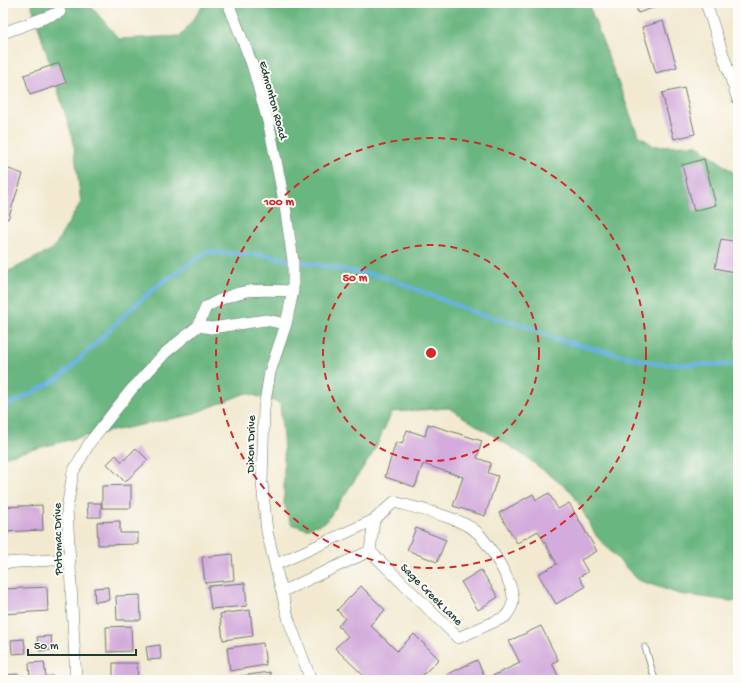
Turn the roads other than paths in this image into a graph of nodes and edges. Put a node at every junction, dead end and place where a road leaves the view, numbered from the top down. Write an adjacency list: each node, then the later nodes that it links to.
1 (228, 3): 6 (street, Edmonton Road)
2 (706, 3): 5 (street)
3 (60, 12): 4 (street)
4 (3, 33)
5 (738, 100)
6 (285, 206): 7 (street, Dixon Drive)
7 (293, 291): 8 (street, Dixon Drive); 9 (street, Potomac Drive)
8 (286, 324): 9 (street); 14 (street, Dixon Drive)
9 (198, 326): 12 (street, Potomac Drive)
10 (374, 520): 11 (street); 11 (street, Sage Creek Lane); 14 (street, Sage Creek Lane)
11 (370, 551): 15 (street)
12 (69, 559): 13 (street); 17 (street, Potomac Drive)
13 (3, 563)
14 (275, 565): 15 (street, Dixon Drive)
15 (283, 591): 18 (street, Dixon Drive)
16 (645, 647): 19 (lane)
17 (76, 680)
18 (311, 680)
19 (655, 680)

